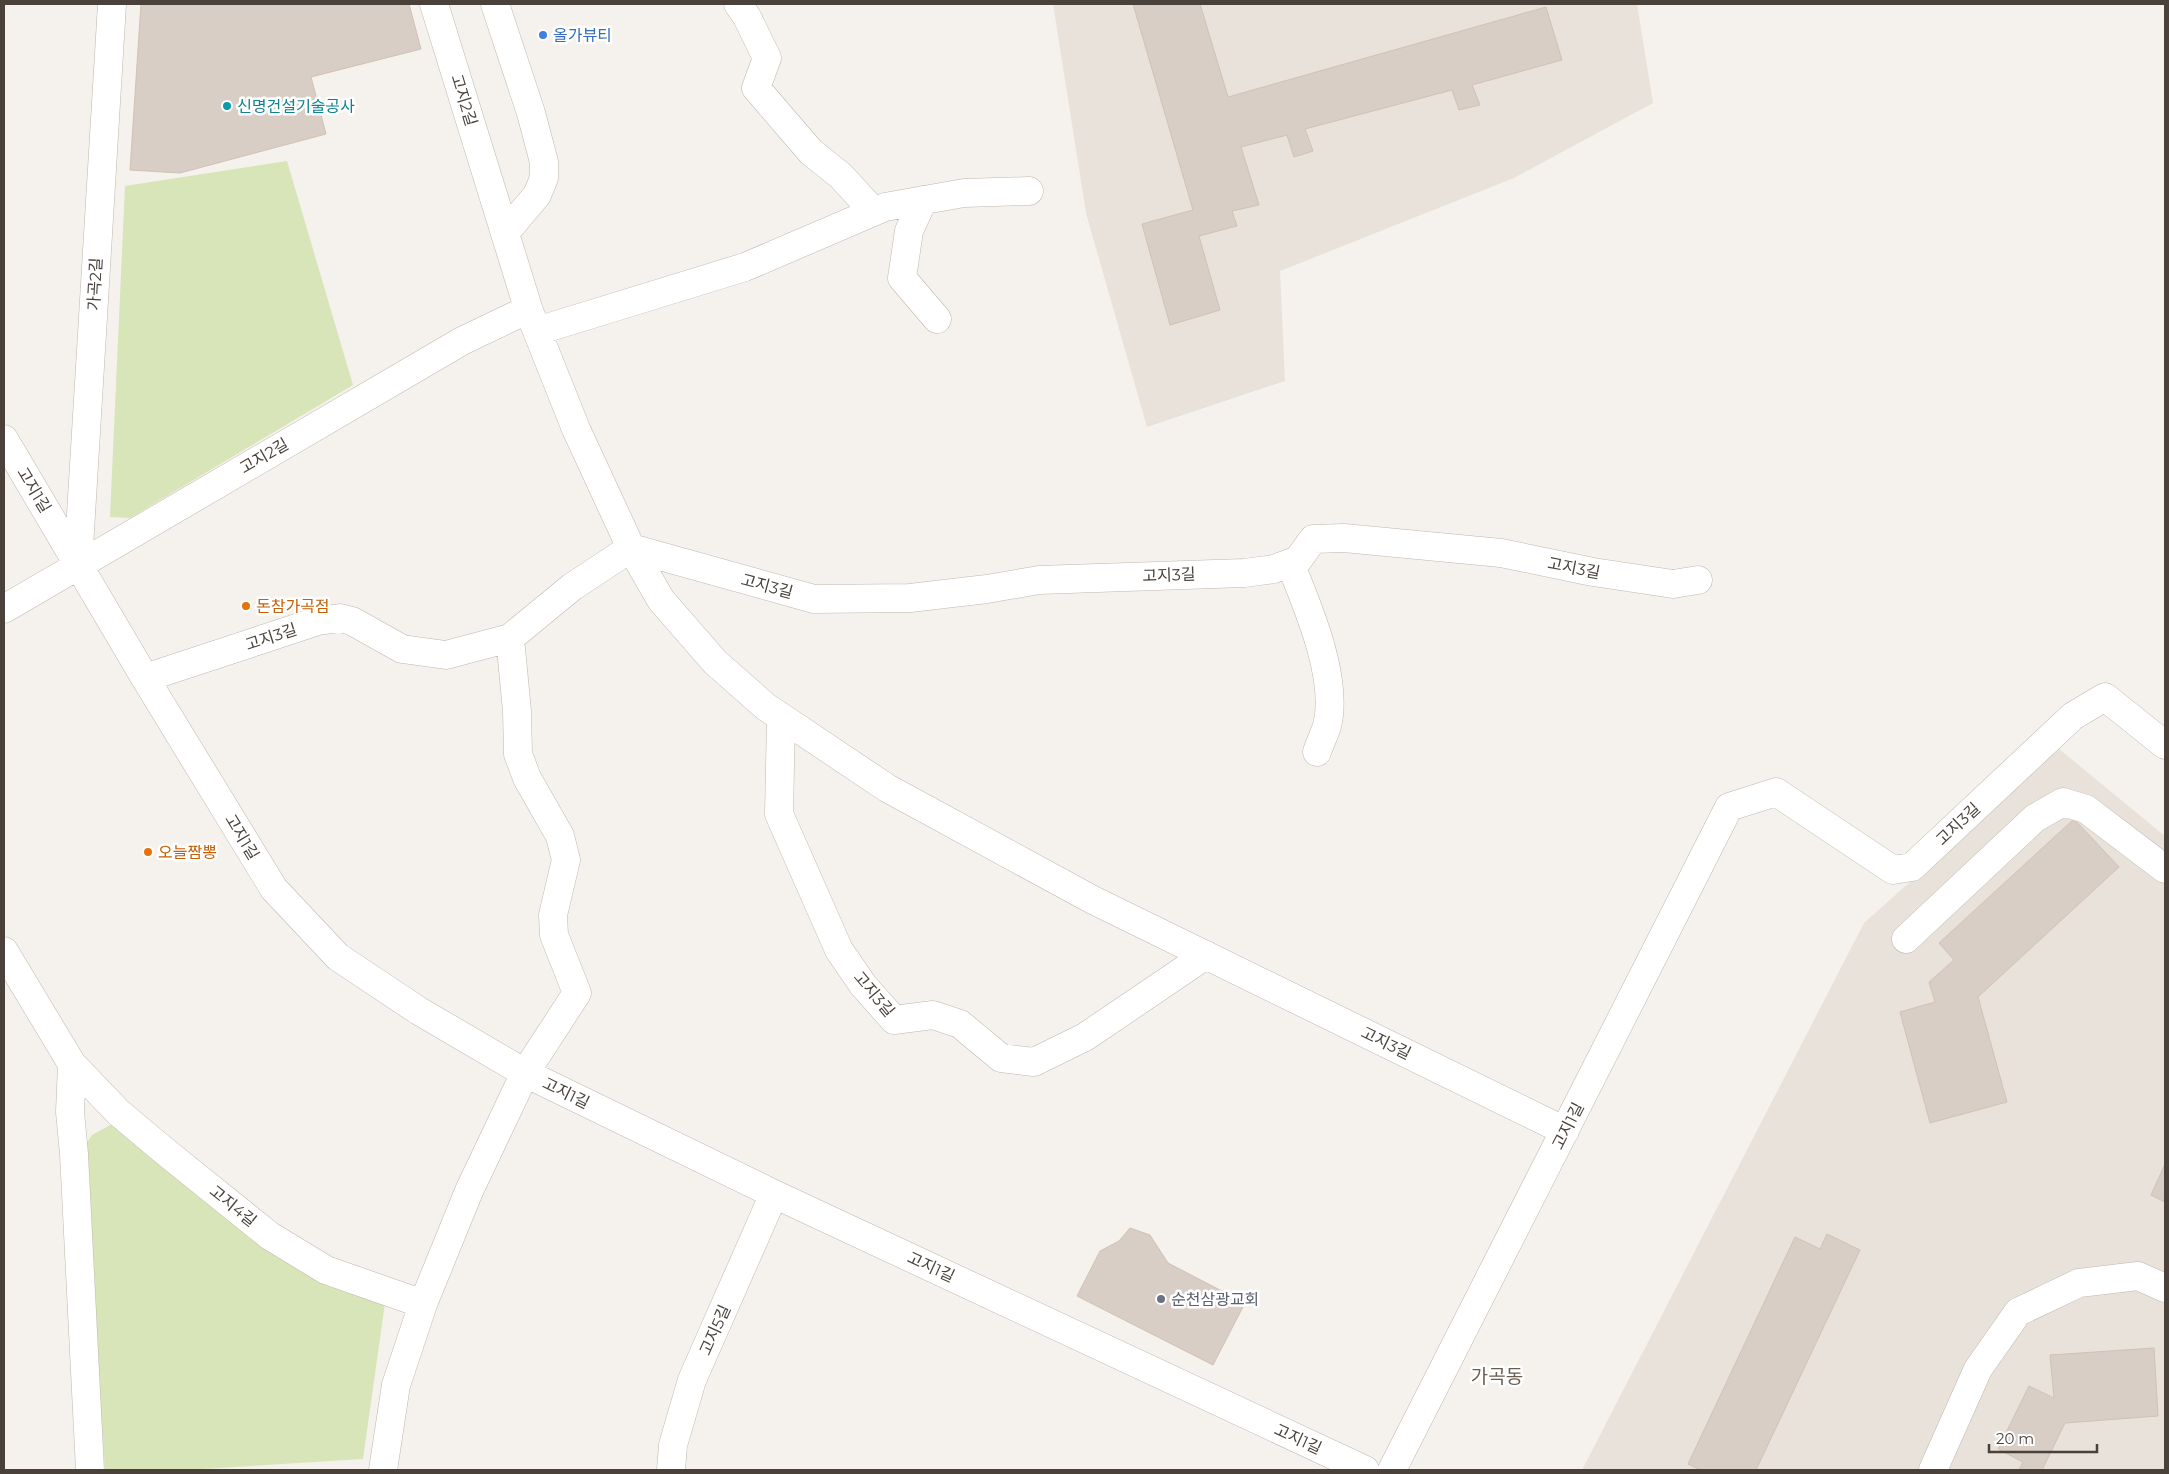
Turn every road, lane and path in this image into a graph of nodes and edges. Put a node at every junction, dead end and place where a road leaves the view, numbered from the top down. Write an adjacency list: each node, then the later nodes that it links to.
1 (112, 4): 14 (street, 가곡2길)
2 (434, 4): 8 (street, 고지2길)
3 (495, 4): 8 (street)
4 (738, 4): 7 (street)
5 (1029, 191): 6 (street)
6 (923, 200): 7 (street); 9 (street)
7 (873, 211): 10 (street)
8 (505, 234): 10 (street, 고지2길)
9 (937, 319)
10 (533, 321): 12 (street, 고지2길); 14 (street, 고지2길)
11 (4, 439): 14 (street, 고지1길)
12 (631, 548): 13 (street, 고지3길); 17 (street, 고지3길); 19 (street, 고지3길)
13 (1290, 563): 15 (street, 고지3길); 21 (street)
14 (78, 564): 16 (street, 고지2길); 18 (street, 고지1길)
15 (1698, 580)
16 (4, 608)
17 (510, 638): 18 (street, 고지3길); 28 (street)
18 (145, 678): 28 (street, 고지1길)
19 (781, 719): 26 (street, 고지3길); 26 (street, 고지3길)
20 (2165, 745): 22 (street, 고지3길)
21 (1317, 752)
22 (1729, 807): 29 (street, 고지1길)
23 (2165, 869): 24 (street)
24 (1906, 939)
25 (4, 951): 27 (street, 고지4길)
26 (1206, 955): 29 (street, 고지3길)
27 (72, 1064): 32 (street, 고지4길); 34 (street)
28 (525, 1073): 30 (street, 고지1길); 32 (street)
29 (1565, 1131): 37 (street, 고지1길)
30 (774, 1194): 33 (street, 고지5길); 36 (street, 고지1길)
31 (2165, 1288): 38 (street)
32 (422, 1304): 35 (street)
33 (673, 1469)
34 (90, 1470)
35 (383, 1470)
36 (1365, 1470)
37 (1392, 1470)
38 (1933, 1470)

